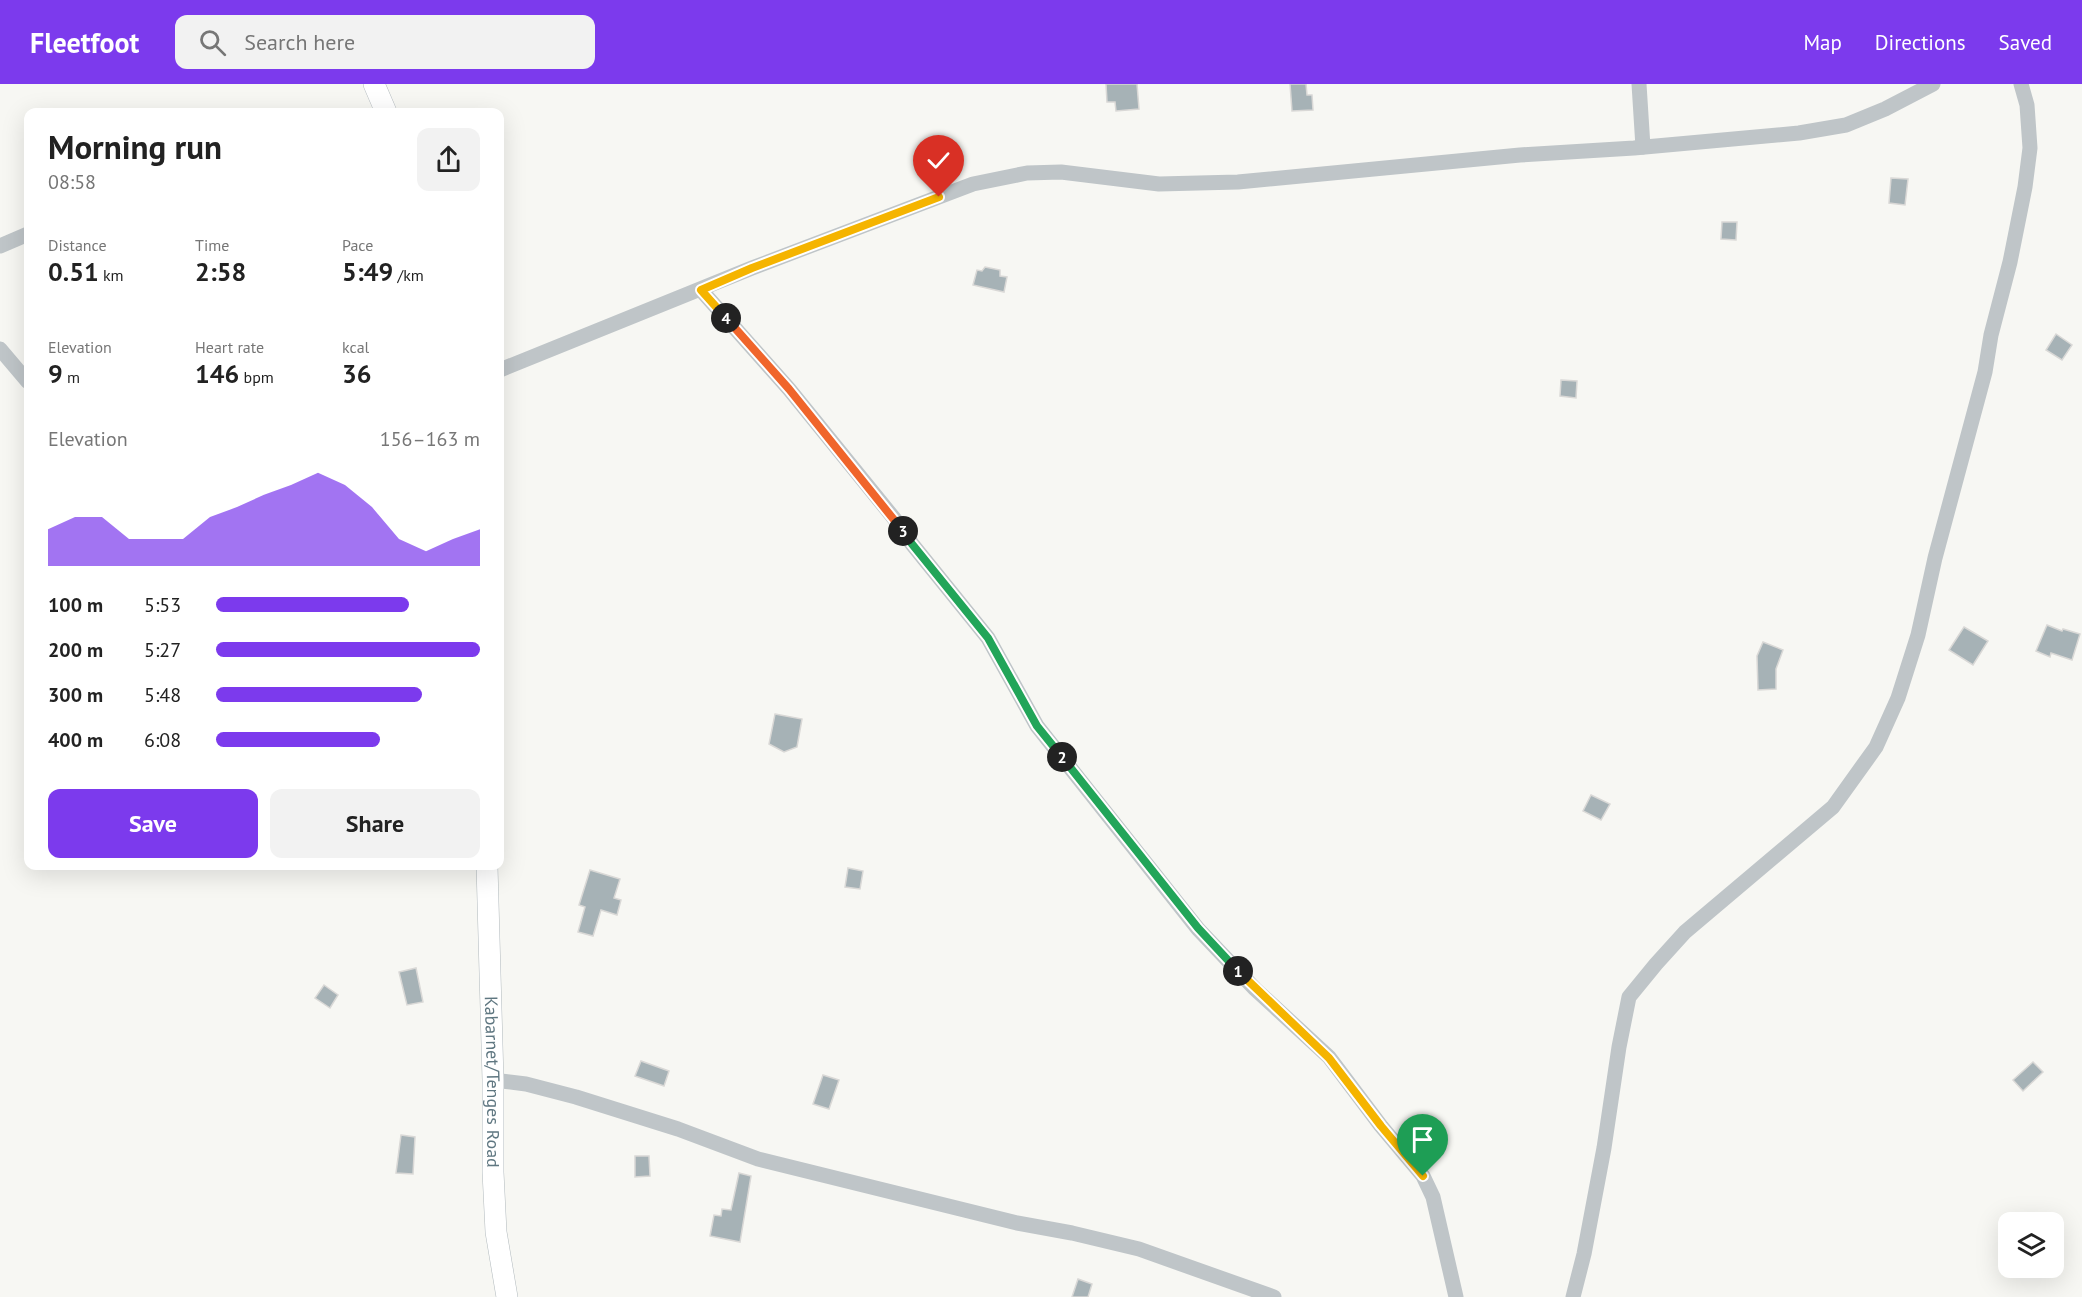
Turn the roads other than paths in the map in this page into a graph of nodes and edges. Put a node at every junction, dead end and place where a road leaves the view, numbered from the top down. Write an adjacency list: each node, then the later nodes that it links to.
1 (374, 84): 5 (street)
2 (1639, 84): 6 (street)
3 (1933, 84): 6 (street)
4 (2021, 84): 18 (street)
5 (384, 108)
6 (1643, 147): 9 (street)
7 (24, 236): 8 (street)
8 (0, 246)
9 (701, 290): 11 (street); 17 (street)
10 (0, 349): 12 (street)
11 (504, 368)
12 (24, 377)
13 (487, 870): 14 (street, Kabarnet/Tenges Road)
14 (493, 1080): 15 (street, Kabarnet/Tenges Road); 16 (street)
15 (507, 1297)
16 (1274, 1297)
17 (1456, 1297)
18 (1573, 1297)

